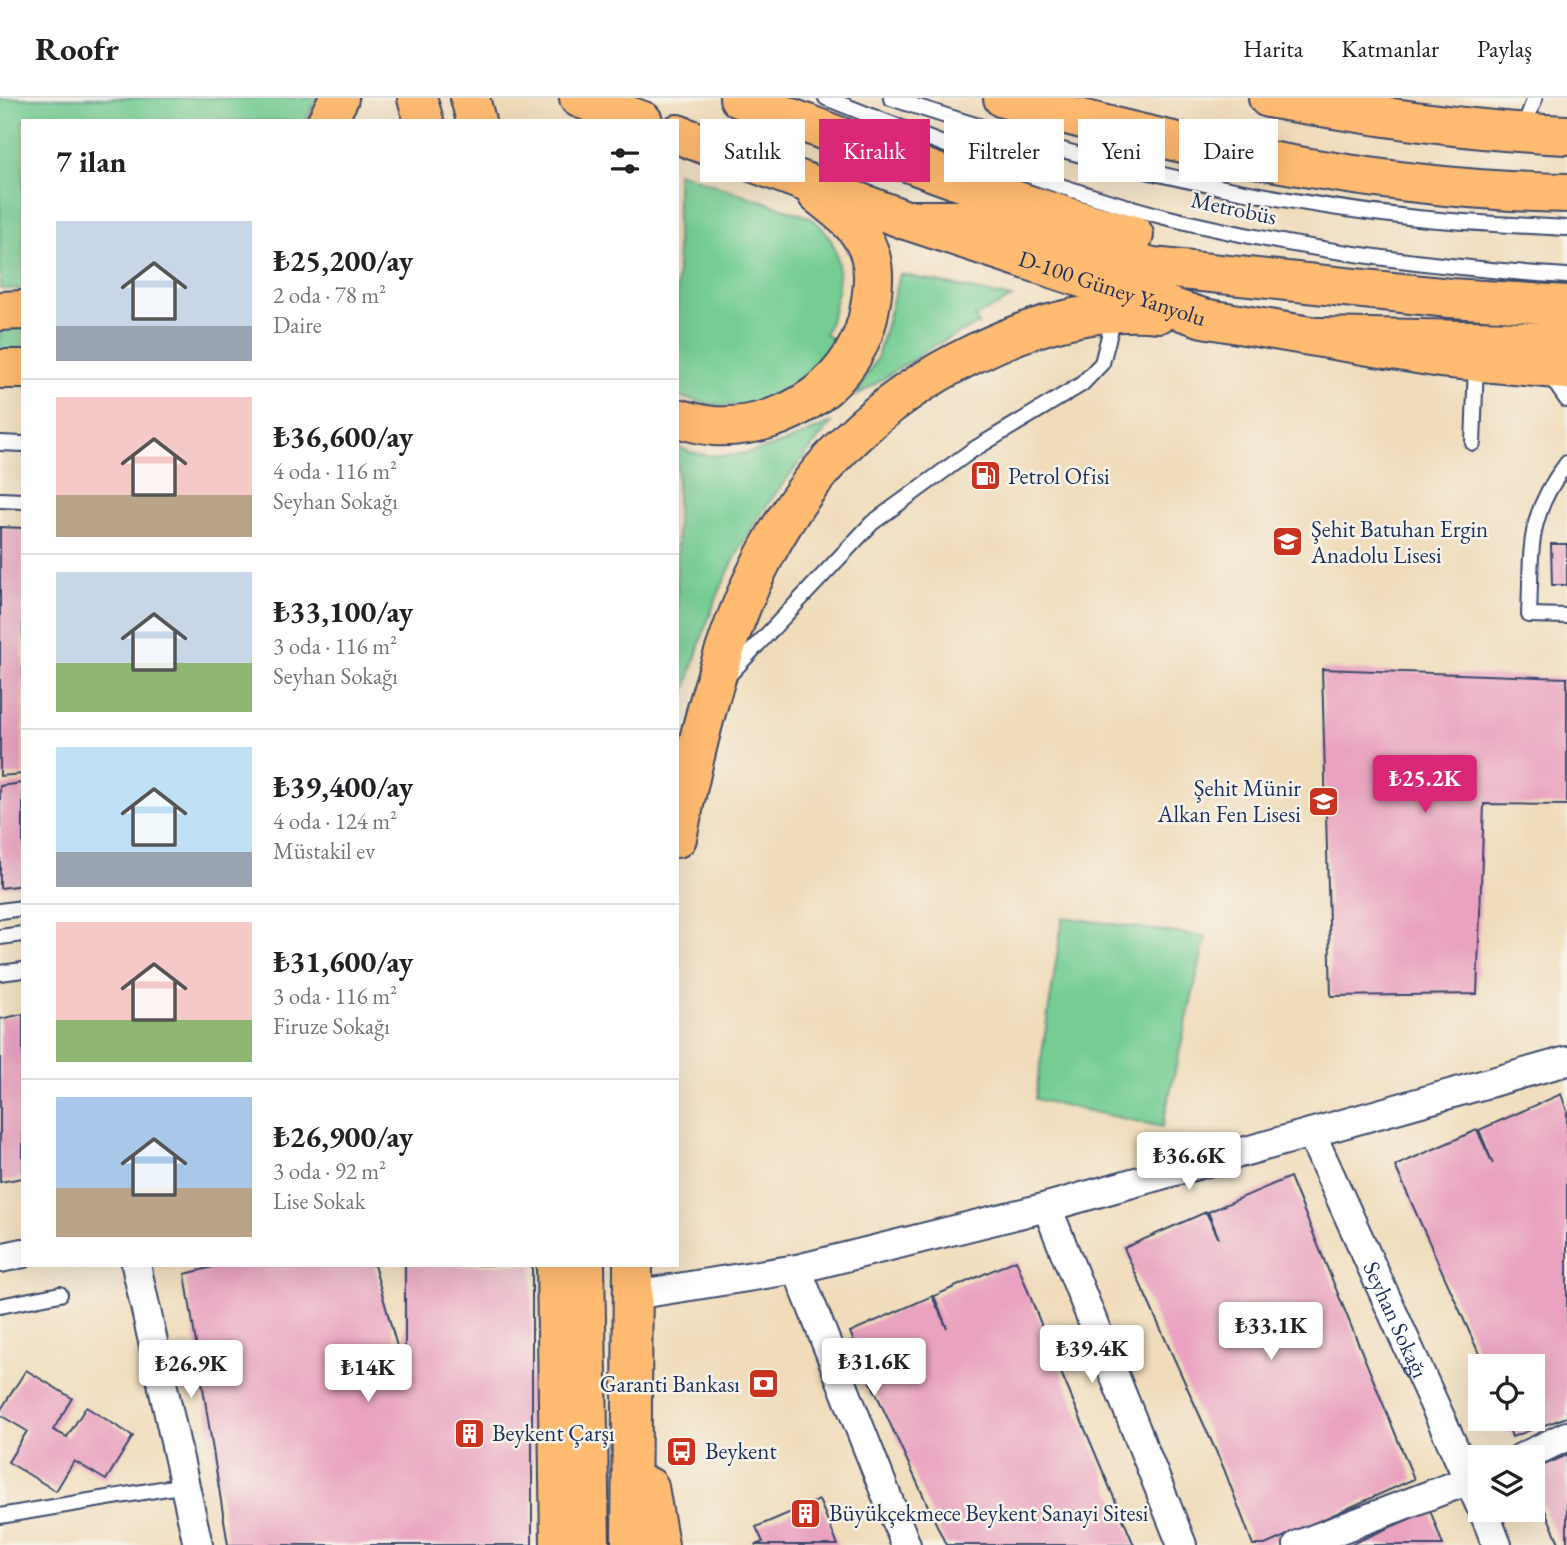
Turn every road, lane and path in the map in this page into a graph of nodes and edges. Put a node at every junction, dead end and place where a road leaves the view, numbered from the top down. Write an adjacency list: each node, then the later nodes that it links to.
1 (339, 98): 9 (main road)
2 (417, 98): 10 (main road)
3 (739, 98): 21 (main road)
4 (826, 98): 20 (lane, Metrobüs)
5 (891, 98): 19 (lane, Metrobüs)
6 (1003, 98): 17 (main road)
7 (1268, 98): 11 (main road)
8 (1535, 98): 11 (lane)
9 (328, 119)
10 (423, 119)
11 (1521, 134): 13 (main road)
12 (679, 135): 14 (main road, D-100 Güney Yanyolu)
13 (1567, 135)
14 (700, 143)
15 (798, 182): 33 (main road)
16 (805, 182): 18 (main road, D-100 Güney Yanyolu)
17 (1567, 193)
18 (906, 220): 21 (main road); 26 (main road, D-100 Güney Yanyolu)
19 (1567, 228)
20 (1567, 276)
21 (1319, 283): 22 (main road)
22 (1567, 305)
23 (21, 310): 24 (main road)
24 (0, 311)
25 (1115, 312): 26 (main road); 41 (lane); 41 (main road)
26 (1203, 318): 27 (main road, D-100 Güney Yanyolu)
27 (1319, 337): 28 (main road); 29 (main road, D-100 Güney Yanyolu)
28 (1560, 360): 29 (main road, D-100 Güney Yanyolu); 32 (lane)
29 (1476, 361): 35 (lane)
30 (0, 369): 31 (main road)
31 (21, 369)
32 (1567, 400)
33 (679, 418)
34 (0, 443): 36 (lane)
35 (1473, 443)
36 (21, 444)
37 (1567, 463): 40 (lane)
38 (0, 500): 39 (lane)
39 (21, 501)
40 (1567, 616)
41 (708, 698): 42 (main road)
42 (679, 829)
43 (21, 908): 44 (lane)
44 (0, 911)
45 (21, 934): 46 (lane)
46 (0, 937)
47 (21, 970): 48 (lane)
48 (0, 973)
49 (1567, 1061): 50 (street)
50 (1311, 1133): 51 (street); 64 (street, Seyhan Sokağı)
51 (1047, 1207): 57 (street); 75 (street)
52 (21, 1253): 53 (street)
53 (0, 1258)
54 (136, 1267): 65 (street)
55 (556, 1267): 70 (main road)
56 (585, 1267): 71 (main road)
57 (797, 1269): 58 (street); 74 (street)
58 (633, 1280): 61 (main road)
59 (60, 1294): 60 (lane)
60 (0, 1306)
61 (632, 1428): 72 (main road); 73 (main road)
62 (1567, 1436): 63 (street)
63 (1545, 1447)
64 (1468, 1469)
65 (185, 1485): 67 (lane); 69 (street)
66 (1468, 1491): 76 (street)
67 (0, 1516)
68 (1488, 1522): 77 (street)
69 (198, 1545)
70 (560, 1545)
71 (590, 1545)
72 (631, 1545)
73 (659, 1545)
74 (906, 1545)
75 (1182, 1545)
76 (1298, 1545)
77 (1497, 1545)

